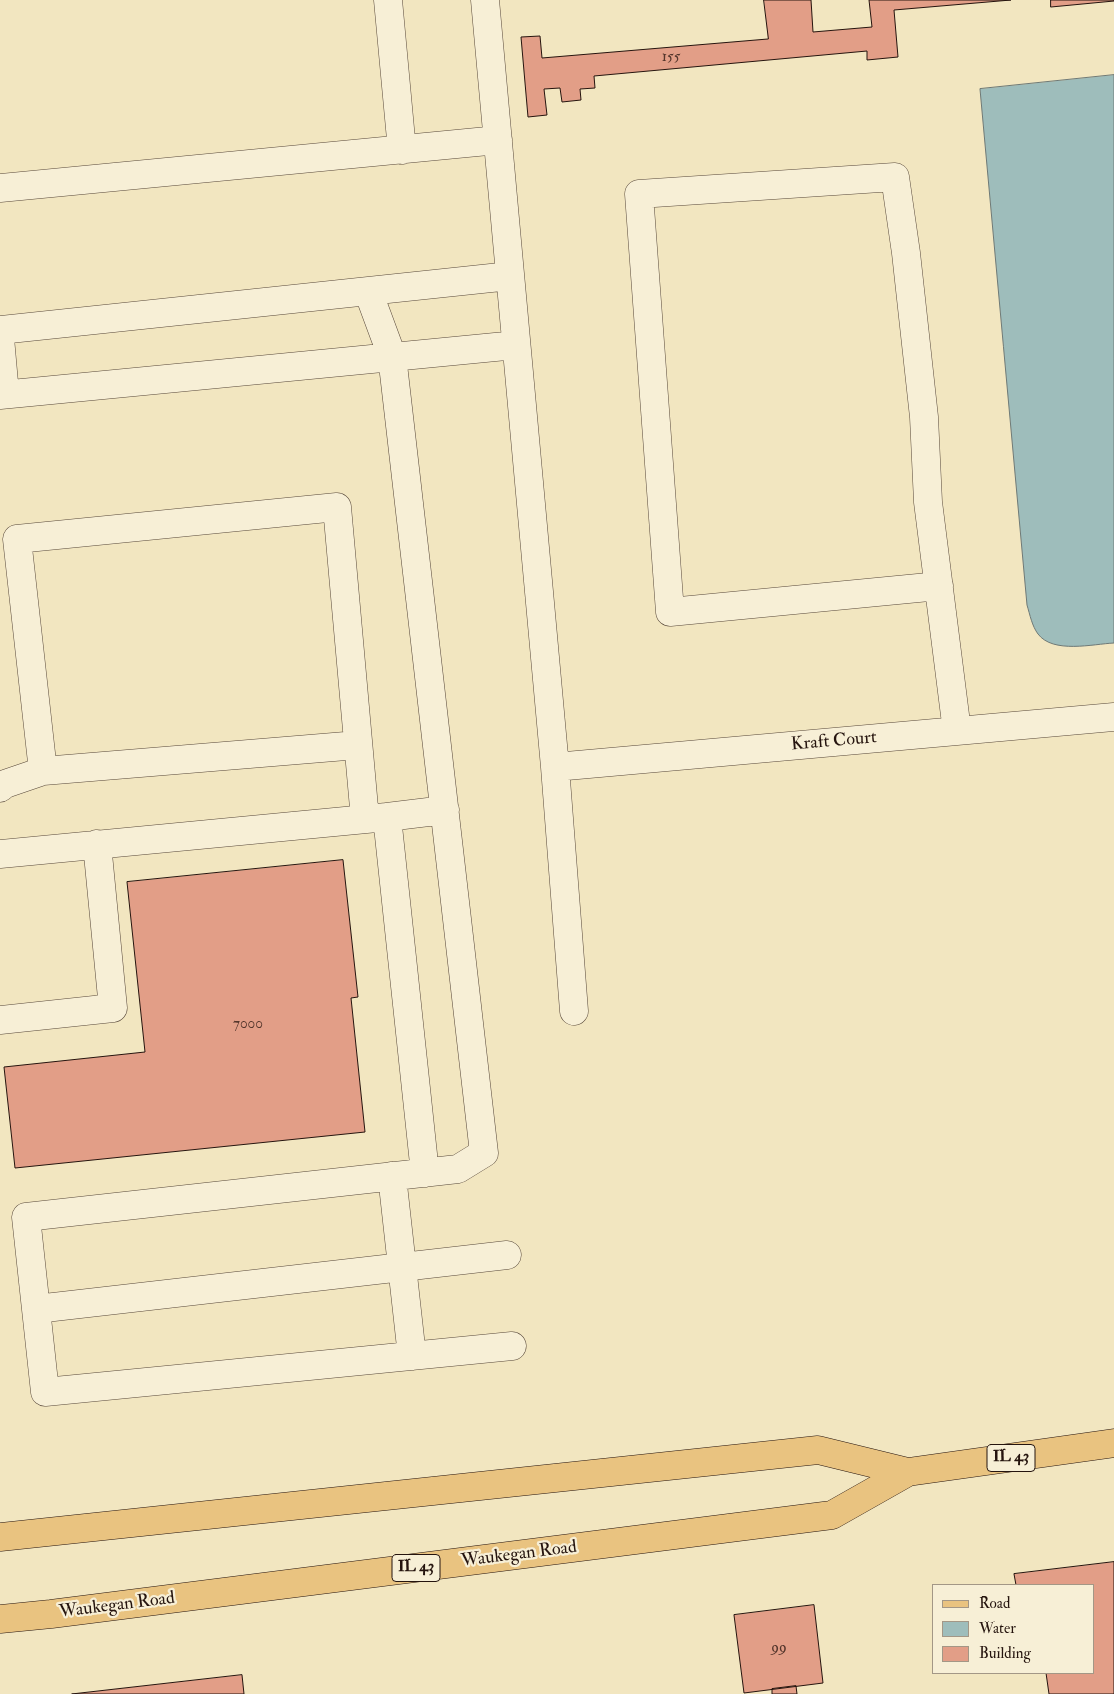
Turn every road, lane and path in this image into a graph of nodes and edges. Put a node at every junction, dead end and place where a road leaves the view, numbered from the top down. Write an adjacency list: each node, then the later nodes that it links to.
1 (388, 0): 4 (street)
2 (485, 0): 3 (street)
3 (498, 140): 4 (street); 6 (street)
4 (402, 150): 5 (street)
5 (0, 188)
6 (510, 276): 7 (street); 10 (street)
7 (368, 291): 8 (street); 11 (street)
8 (0, 330)
9 (0, 338): 12 (street)
10 (516, 344): 11 (street); 17 (street)
11 (392, 356): 12 (street); 20 (street)
12 (3, 395)
13 (939, 586): 13 (street); 15 (street)
14 (1114, 717): 15 (street, Kraft Court)
15 (958, 731): 17 (street, Kraft Court)
16 (358, 745): 18 (street); 18 (street); 21 (street)
17 (555, 767): 24 (street)
18 (43, 771): 19 (street)
19 (0, 788)
20 (445, 810): 21 (street); 26 (street)
21 (376, 818): 22 (street); 26 (street)
22 (97, 844): 23 (street); 25 (street)
23 (0, 854)
24 (574, 1011)
25 (0, 1020)
26 (425, 1173): 27 (street)
27 (392, 1176): 29 (street); 30 (street)
28 (507, 1256): 29 (street)
29 (402, 1268): 30 (street); 32 (street)
30 (36, 1309): 32 (street)
31 (512, 1346): 32 (street)
32 (412, 1356)
33 (1114, 1443): 34 (main road, Waukegan Road / IL 43)
34 (908, 1472): 35 (main road, Waukegan Road / IL 43); 36 (main road, Waukegan Road / IL 43)
35 (0, 1537)
36 (0, 1619)

